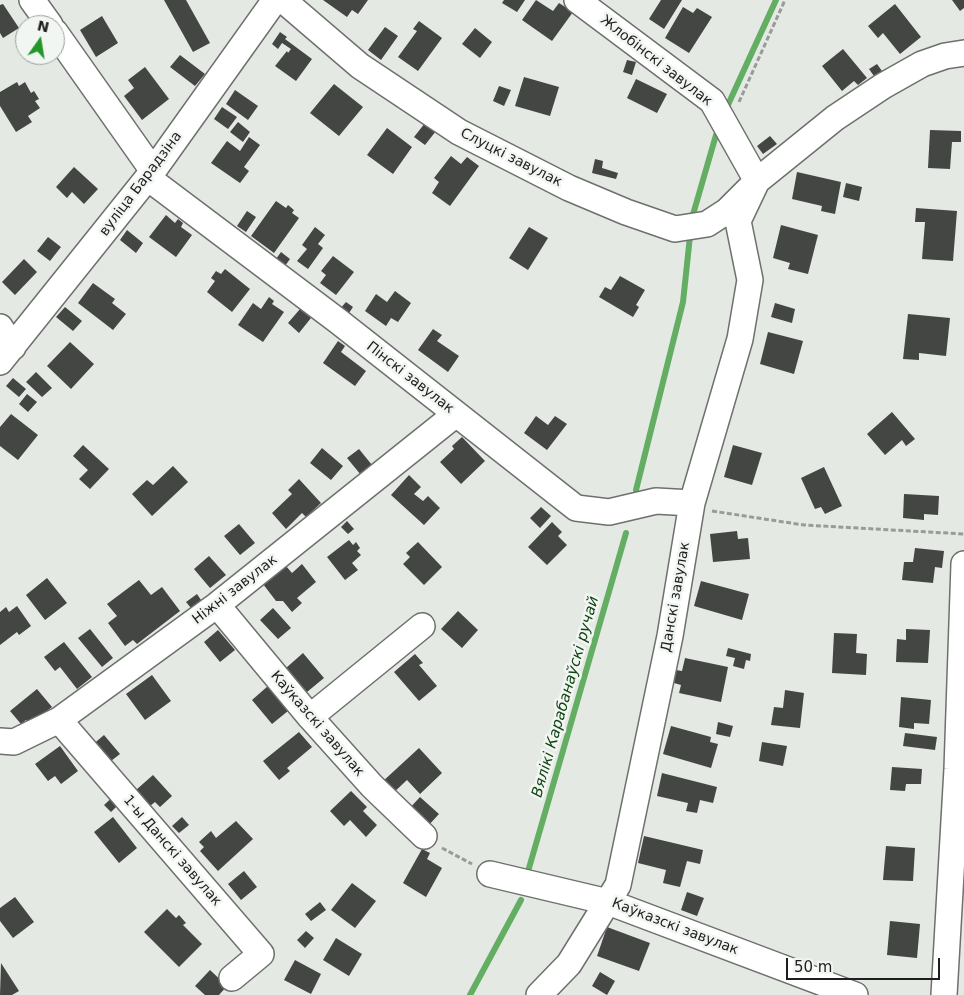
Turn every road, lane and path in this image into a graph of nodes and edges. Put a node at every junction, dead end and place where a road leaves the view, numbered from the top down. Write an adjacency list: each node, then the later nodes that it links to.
1 (32, 0): 6 (street)
2 (274, 0): 10 (street, вуліца Барадзіна)
3 (283, 0): 11 (street, Слуцкі завулак)
4 (577, 0): 9 (street, Жлобінскі завулак)
5 (785, 0): 9 (path)
6 (43, 15)
7 (65, 47): 10 (street, Пінскі завулак)
8 (964, 52): 11 (street, Слуцкі завулак)
9 (728, 129): 11 (street, Жлобінскі завулак)
10 (150, 175): 12 (street, вуліца Барадзіна); 13 (street, Пінскі завулак)
11 (757, 181): 14 (street, Данскі завулак)
12 (4, 345)
13 (456, 414): 14 (street, Пінскі завулак); 17 (street, Ніжні завулак)
14 (692, 506): 15 (path); 24 (street, Данскі завулак)
15 (964, 534)
16 (964, 564): 28 (street)
17 (217, 605): 19 (street, Каўказскі завулак); 20 (street, Ніжні завулак)
18 (422, 626): 19 (street)
19 (310, 717): 22 (street, Каўказскі завулак)
20 (59, 720): 21 (street, Ніжні завулак); 25 (street, 1-ы Данскі завулак)
21 (0, 741)
22 (424, 836)
23 (490, 874): 24 (street, Каўказскі завулак)
24 (608, 902): 26 (street, Данскі завулак); 27 (street, Каўказскі завулак)
25 (232, 978)
26 (539, 995)
27 (855, 995)
28 (944, 995)

